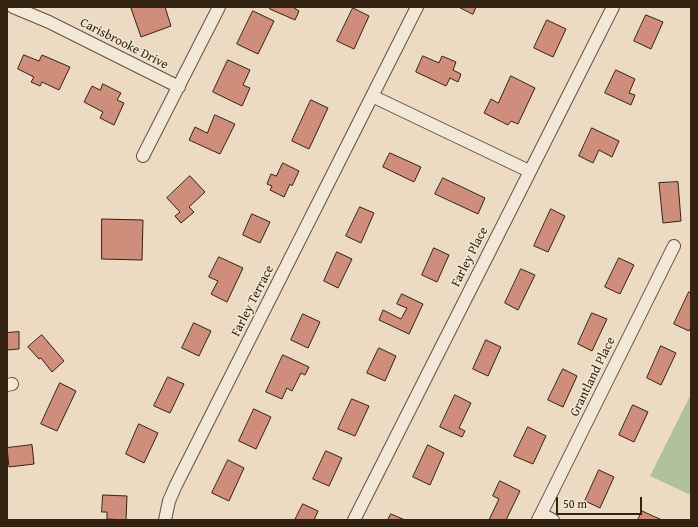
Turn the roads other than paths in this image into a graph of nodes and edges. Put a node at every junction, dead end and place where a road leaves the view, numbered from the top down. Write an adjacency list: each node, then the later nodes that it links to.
1 (13, 7): 5 (street, Carisbrooke Drive)
2 (219, 7): 5 (street)
3 (417, 7): 6 (street, Farley Terrace)
4 (613, 7): 8 (street, Farley Place)
5 (178, 87): 7 (street)
6 (372, 96): 8 (street); 11 (street, Farley Terrace)
7 (143, 156)
8 (529, 171): 12 (street, Farley Place)
9 (674, 246): 10 (street, Grantland Place)
10 (539, 517): 13 (street)
11 (165, 520)
12 (354, 520)
13 (553, 520)

